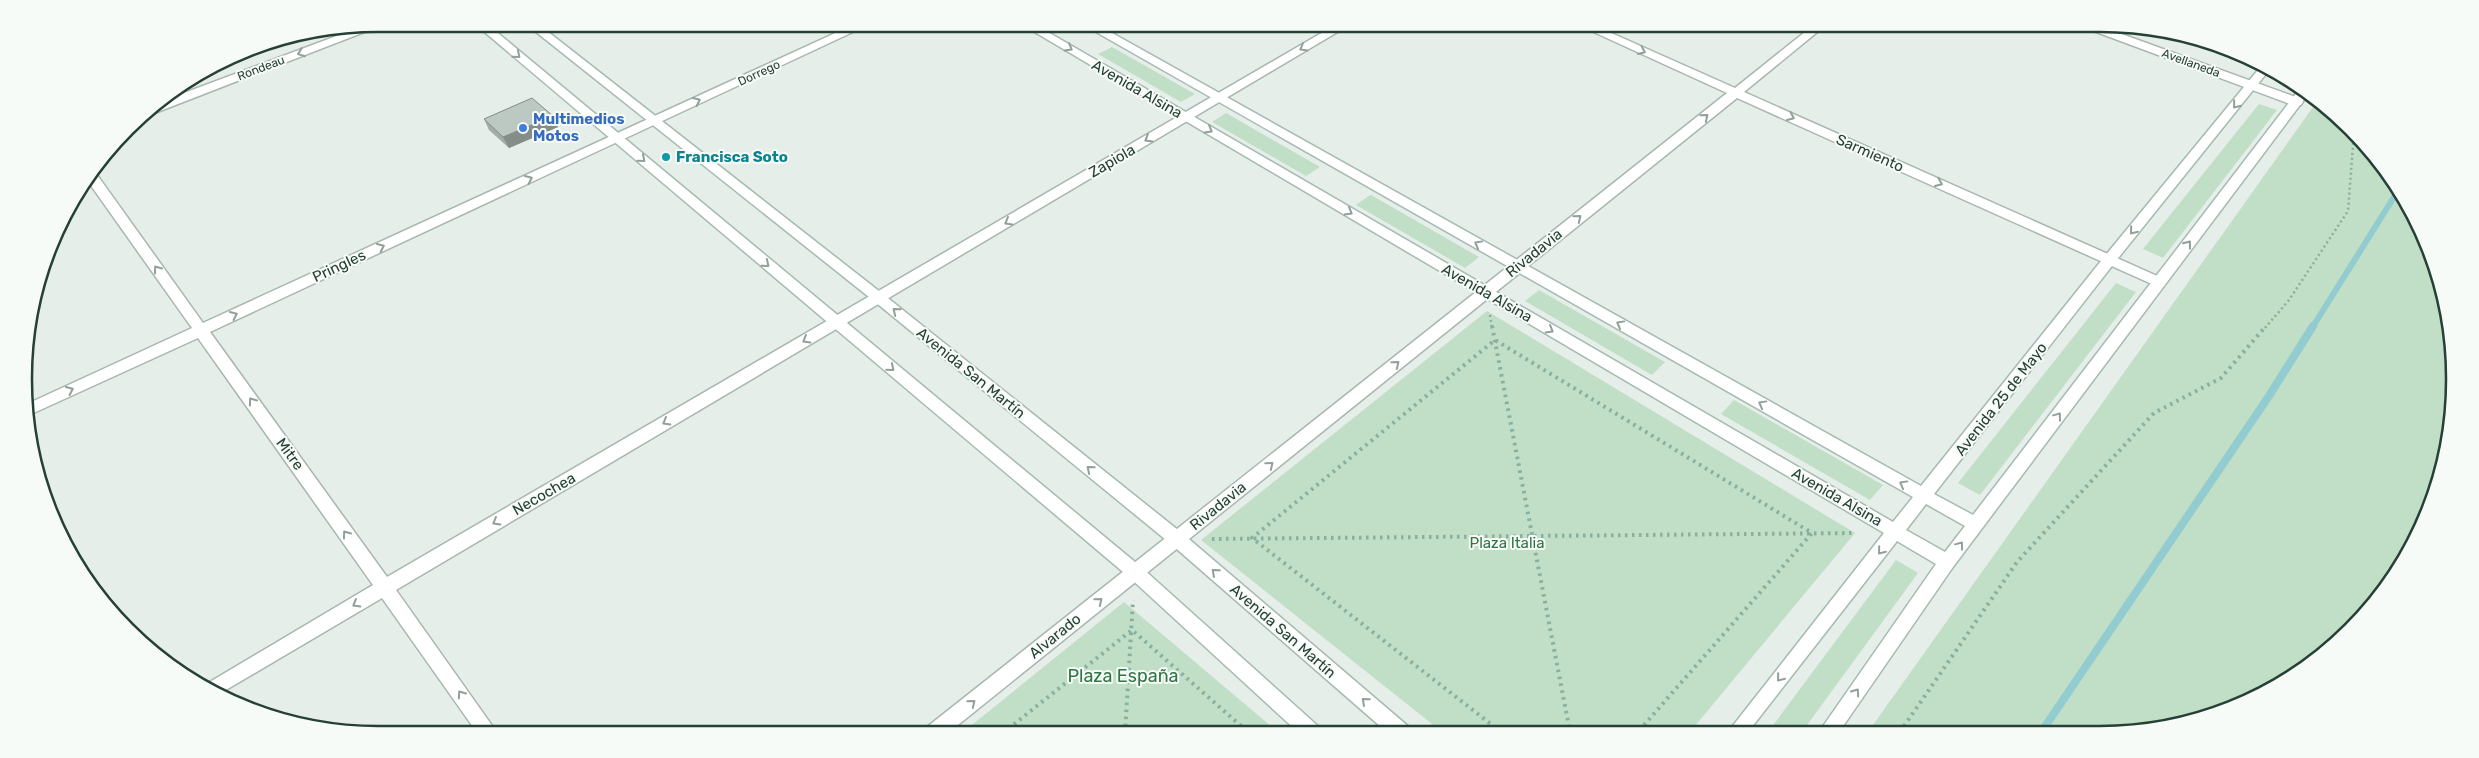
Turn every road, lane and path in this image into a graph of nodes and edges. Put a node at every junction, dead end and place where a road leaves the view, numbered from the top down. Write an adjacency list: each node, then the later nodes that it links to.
1 (490, 32): 20 (street, one-way to 20)
2 (541, 32): 19 (street, Avenida San Martín)
3 (847, 32): 19 (street, Dorrego, one-way to 3)
4 (1040, 32): 18 (street, Avenida Alsina, one-way to 18)
5 (1102, 32): 16 (street)
6 (1331, 32): 16 (street, Zapiola, one-way to 16)
7 (1600, 32): 13 (street, Sarmiento, one-way to 13)
8 (1812, 32): 13 (street, Rivadavia)
9 (2107, 32): 12 (street, Avellaneda)
10 (355, 33): 17 (street, Rondeau, one-way to 17)
11 (2262, 73): 12 (street, Avenida 25 de Mayo)
12 (2252, 85): 14 (street, Avellaneda); 23 (street, Avenida 25 de Mayo, one-way to 23)
13 (1736, 92): 23 (street, Sarmiento, one-way to 23); 24 (street, Rivadavia, one-way to 13)
14 (2299, 96)
15 (2301, 96): 25 (street, one-way to 15)
16 (1219, 98): 18 (street, Zapiola); 24 (street, one-way to 16)
17 (168, 104)
18 (1186, 117): 26 (street, Avenida Alsina, one-way to 26); 27 (street, Zapiola, one-way to 27)
19 (653, 121): 20 (street, Pringles); 27 (street, Avenida San Martín)
20 (616, 138): 28 (street, one-way to 28); 29 (street, Pringles, one-way to 20)
21 (2353, 143): 57 (path)
22 (94, 181): 29 (street, Mitre, one-way to 22)
23 (2110, 260): 25 (street, Sarmiento); 32 (street, Avenida 25 de Mayo)
24 (1518, 266): 26 (street, Rivadavia); 32 (street, one-way to 24)
25 (2159, 282): 33 (street, one-way to 25)
26 (1486, 292): 30 (path); 35 (street, Avenida Alsina, one-way to 35); 39 (street, Rivadavia, one-way to 26)
27 (878, 298): 28 (street, Necochea); 39 (street, Avenida San Martín, one-way to 27)
28 (836, 322): 41 (street, one-way to 41); 42 (street, Necochea, one-way to 42)
29 (201, 330): 31 (street, Pringles, one-way to 29); 42 (street, Mitre, one-way to 29)
30 (1495, 340): 36 (path); 37 (path); 38 (path)
31 (34, 408)
32 (1925, 496): 33 (street); 35 (street, Avenida 25 de Mayo)
33 (1976, 525): 40 (street, one-way to 33)
34 (1859, 532): 36 (path)
35 (1896, 532): 40 (street, Avenida Alsina); 55 (street, Avenida 25 de Mayo, one-way to 55)
36 (1812, 533): 37 (path); 54 (path)
37 (1532, 536): 38 (path); 53 (path)
38 (1252, 538): 39 (path); 52 (path)
39 (1177, 539): 41 (street, Alvarado); 51 (street, Avenida San Martín, one-way to 39)
40 (1948, 562): 56 (street, one-way to 40)
41 (1135, 572): 43 (path); 46 (street, Alvarado, one-way to 41); 50 (street)
42 (384, 587): 44 (street, Necochea, one-way to 44); 45 (street, Mitre, one-way to 42)
43 (1132, 630): 47 (path); 48 (path); 49 (path)
44 (218, 685)
45 (483, 726)
46 (943, 726)
47 (1012, 726)
48 (1126, 726)
49 (1240, 726)
50 (1304, 726)
51 (1395, 726)
52 (1493, 726)
53 (1569, 726)
54 (1643, 726)
55 (1742, 726)
56 (1832, 726)
57 (1904, 726)

